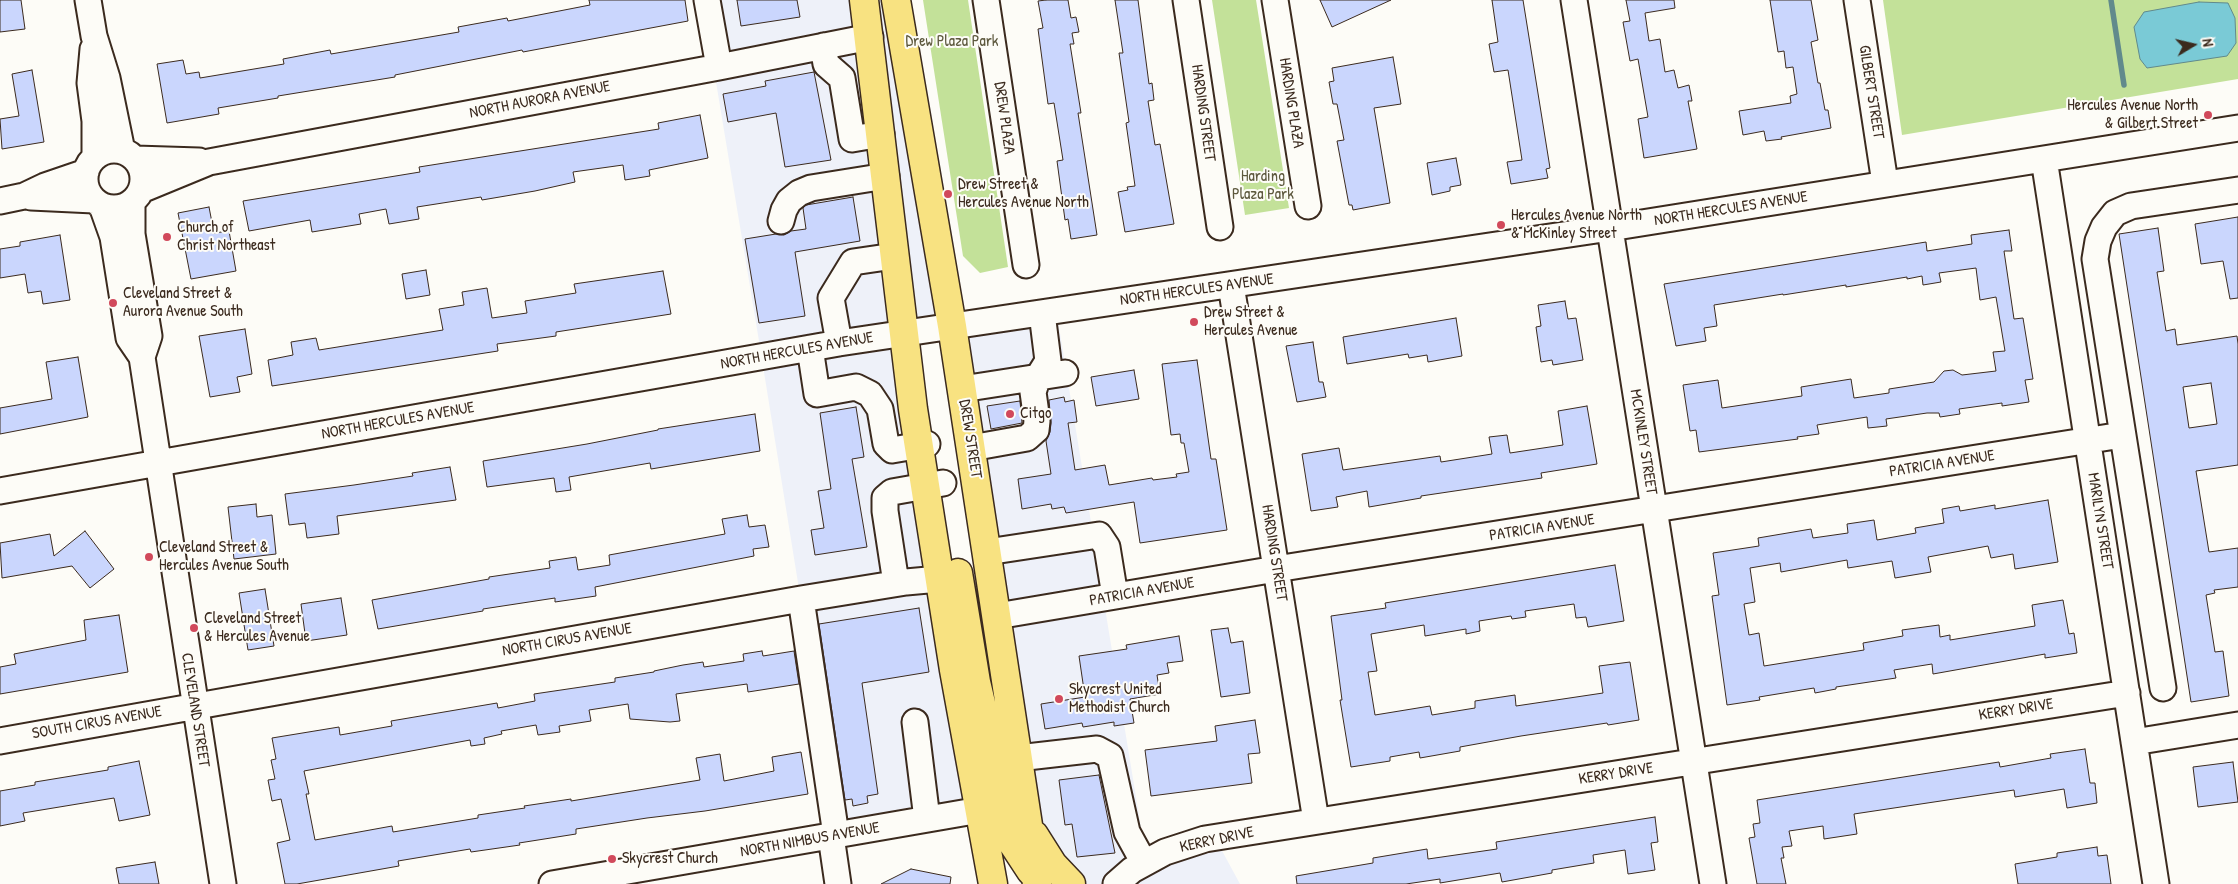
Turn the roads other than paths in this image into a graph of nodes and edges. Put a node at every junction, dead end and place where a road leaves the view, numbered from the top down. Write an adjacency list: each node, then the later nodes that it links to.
1 (88, 0): 10 (street)
2 (707, 0): 13 (street)
3 (864, 0): 11 (main road, DREW STREET)
4 (896, 0): 36 (main road, DREW STREET)
5 (986, 0): 33 (street, DREW PLAZA)
6 (1186, 0): 30 (street, HARDING STREET)
7 (1275, 0): 28 (street, HARDING PLAZA)
8 (1574, 0): 31 (street, MCKINLEY STREET)
9 (1857, 0): 23 (street, GILBERT STREET)
10 (94, 36): 18 (street); 21 (street)
11 (870, 37): 12 (street, NORTH AURORA AVENUE); 14 (main road, DREW STREET)
12 (823, 46): 13 (street, NORTH AURORA AVENUE); 15 (street)
13 (719, 67): 20 (street, NORTH AURORA AVENUE)
14 (876, 89): 15 (street); 17 (main road, DREW STREET)
15 (844, 94): 17 (street)
16 (2238, 128): 19 (street, NORTH HERCULES AVENUE)
17 (881, 134): 22 (main road, DREW STREET)
18 (128, 155): 20 (street, NORTH AURORA AVENUE); 21 (street); 25 (street)
19 (2044, 159): 23 (street, NORTH HERCULES AVENUE); 45 (street, MARILYN STREET)
20 (209, 162): 25 (street, NORTH AURORA AVENUE)
21 (91, 165): 26 (street); 27 (street)
22 (886, 176): 29 (street); 32 (main road, DREW STREET)
23 (1885, 184): 31 (street, NORTH HERCULES AVENUE)
24 (2238, 190): 44 (street)
25 (136, 196): 27 (street); 40 (street, CLEVELAND STREET)
26 (12, 198): 27 (street)
27 (98, 203): 40 (street, CLEVELAND STREET)
28 (1308, 206)
29 (781, 221)
30 (1220, 227)
31 (1610, 228): 34 (street, NORTH HERCULES AVENUE); 51 (street, MCKINLEY STREET)
32 (894, 256): 37 (main road, DREW STREET); 38 (street)
33 (1026, 265)
34 (1231, 285): 35 (street, NORTH HERCULES AVENUE); 53 (street, HARDING STREET)
35 (1042, 314): 36 (street, NORTH HERCULES AVENUE); 42 (street)
36 (952, 326): 37 (street, NORTH HERCULES AVENUE); 43 (main road, DREW STREET)
37 (904, 333): 38 (street, NORTH HERCULES AVENUE); 46 (main road, DREW STREET)
38 (839, 343): 39 (street, NORTH HERCULES AVENUE)
39 (810, 348): 46 (street); 48 (street, NORTH HERCULES AVENUE)
40 (142, 357): 48 (street, CLEVELAND STREET)
41 (1066, 373): 42 (street)
42 (1038, 377): 43 (street); 47 (street)
43 (962, 389): 47 (main road, DREW STREET)
44 (2122, 435): 45 (street, PATRICIA AVENUE); 59 (street)
45 (2088, 441): 51 (street, PATRICIA AVENUE); 60 (street, MARILYN STREET)
46 (923, 445): 49 (main road, DREW STREET)
47 (971, 448): 52 (main road, DREW STREET)
48 (158, 463): 50 (street, NORTH HERCULES AVENUE); 61 (street, CLEVELAND STREET)
49 (934, 484): 54 (street); 55 (main road, DREW STREET)
50 (0, 491)
51 (1653, 511): 53 (street, PATRICIA AVENUE); 68 (street, MCKINLEY STREET)
52 (987, 552): 56 (street); 58 (main road, DREW STREET)
53 (1276, 570): 56 (street, PATRICIA AVENUE); 71 (street, HARDING STREET)
54 (896, 583): 55 (street, NORTH CIRUS AVENUE); 57 (street, NORTH CIRUS AVENUE)
55 (950, 583): 64 (main road); 69 (main road, DREW STREET); 75 (main road, DREW STREET)
56 (1115, 596): 58 (street, PATRICIA AVENUE)
57 (800, 599): 61 (street, NORTH CIRUS AVENUE); 73 (street)
58 (997, 616): 64 (main road, DREW STREET)
59 (2163, 688)
60 (2127, 692): 66 (street, MARILYN STREET); 68 (street, KERRY DRIVE)
61 (194, 706): 65 (street, SOUTH CIRUS AVENUE); 76 (street, CLEVELAND STREET)
62 (915, 722): 70 (street)
63 (2238, 725): 66 (street)
64 (1013, 726): 67 (main road, DREW STREET)
65 (0, 740)
66 (2134, 742): 83 (street, MARILYN STREET)
67 (1018, 758): 72 (main road, DREW STREET); 74 (street)
68 (1693, 762): 71 (street, KERRY DRIVE); 82 (street, MCKINLEY STREET)
69 (980, 810): 70 (street, NORTH NIMBUS AVENUE); 79 (main road, DREW STREET)
70 (927, 820): 73 (street, NORTH NIMBUS AVENUE)
71 (1316, 822): 74 (street, KERRY DRIVE)
72 (1028, 826): 75 (main road, DREW STREET); 80 (main road)
73 (834, 835): 77 (street, NORTH NIMBUS AVENUE); 78 (street)
74 (1144, 863): 81 (street, KERRY DRIVE)
75 (1038, 882)
76 (223, 884)
77 (552, 884)
78 (838, 884)
79 (993, 884)
80 (1071, 884)
81 (1116, 884)
82 (1712, 884)
83 (2156, 884)

